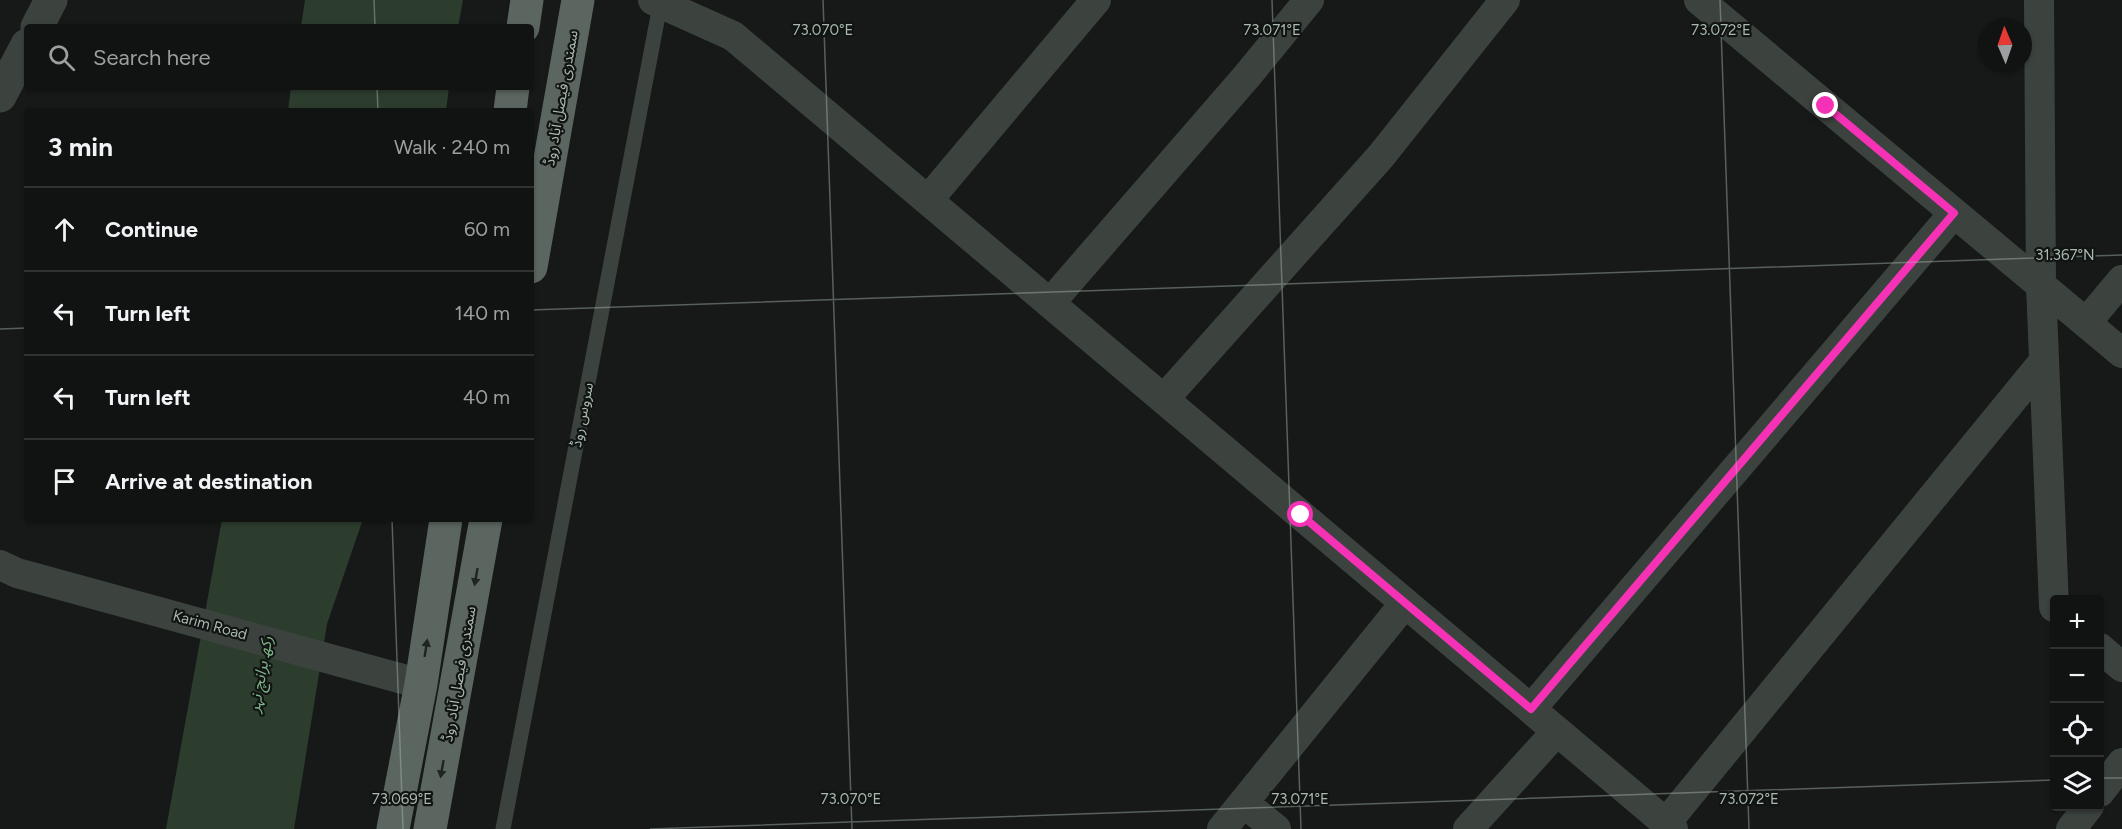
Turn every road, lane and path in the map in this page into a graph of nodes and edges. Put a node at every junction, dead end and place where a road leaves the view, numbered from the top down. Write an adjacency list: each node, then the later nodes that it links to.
1 (51, 0): 10 (street)
2 (527, 0): 11 (highway)
3 (578, 0): 18 (highway, سمندری فیصل آباد روڈ)
4 (1096, 0): 16 (street)
5 (1309, 0): 21 (street)
6 (1505, 0): 25 (street)
7 (1699, 0): 17 (street)
8 (2039, 0): 20 (street)
9 (658, 1): 16 (street); 44 (lane, سروس روڈ)
10 (38, 24)
11 (523, 24)
12 (24, 51): 14 (street)
13 (513, 90): 15 (highway)
14 (0, 96)
15 (510, 108)
16 (928, 200): 21 (street)
17 (1954, 213): 20 (street); 34 (street)
18 (534, 250)
19 (2122, 280): 22 (street)
20 (2041, 285): 22 (street); 24 (street)
21 (1050, 303): 25 (street)
22 (2086, 323): 23 (street)
23 (2122, 353)
24 (2044, 361): 29 (street); 41 (street)
25 (1164, 399): 30 (street)
26 (446, 522): 33 (highway, one-way to 26)
27 (485, 522): 43 (highway, سمندری فیصل آباد روڈ, one-way to 43)
28 (0, 565): 33 (street, Karim Road)
29 (2054, 595)
30 (1405, 603): 34 (street); 38 (street)
31 (2101, 649): 32 (street)
32 (2122, 667)
33 (421, 684): 42 (highway)
34 (1531, 709): 35 (street)
35 (1557, 731): 41 (street); 47 (street)
36 (2122, 764): 37 (street)
37 (2104, 787)
38 (1244, 802): 45 (street); 46 (street)
39 (2063, 811): 48 (street)
40 (2086, 811): 49 (street)
41 (1669, 826)
42 (393, 829)
43 (430, 829)
44 (503, 829)
45 (1222, 829)
46 (1276, 829)
47 (1468, 829)
48 (2064, 829)
49 (2071, 829)

